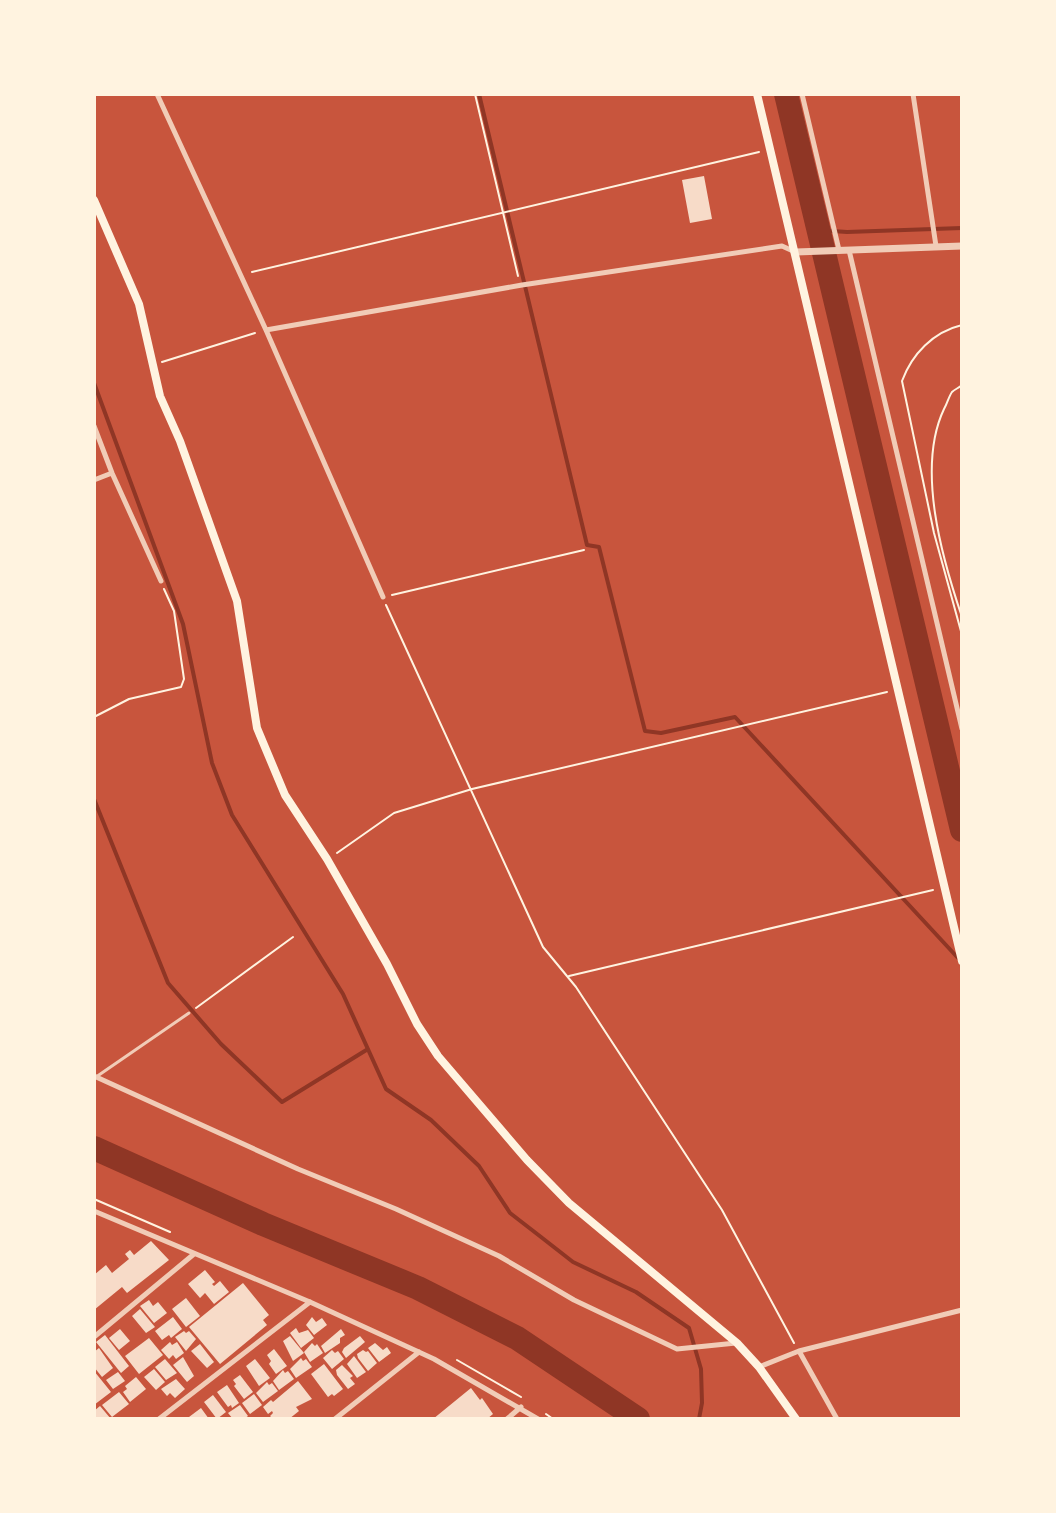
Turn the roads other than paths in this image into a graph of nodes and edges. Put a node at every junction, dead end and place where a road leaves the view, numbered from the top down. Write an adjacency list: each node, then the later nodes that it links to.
1 (157, 94): 11 (street)
2 (757, 94): 10 (main road)
3 (802, 94): 8 (street)
4 (913, 94): 6 (street)
5 (94, 200): 26 (main road)
6 (936, 246): 7 (street); 9 (street)
7 (962, 246)
8 (839, 250): 9 (street); 10 (street)
9 (849, 250): 17 (street)
10 (796, 252): 11 (street); 18 (main road)
11 (266, 330): 16 (street)
12 (94, 426): 13 (street)
13 (112, 473): 14 (street); 15 (street)
14 (94, 480)
15 (161, 581)
16 (383, 597)
17 (962, 729)
18 (962, 961)
19 (189, 1013): 20 (lane)
20 (95, 1076): 26 (street)
21 (94, 1211): 22 (street)
22 (194, 1254): 23 (street); 25 (street)
23 (310, 1302): 28 (street); 31 (street)
24 (962, 1310): 27 (street)
25 (94, 1337)
26 (737, 1343): 29 (main road)
27 (799, 1351): 29 (street); 36 (street)
28 (419, 1352): 30 (street); 32 (street)
29 (759, 1367): 35 (main road)
30 (521, 1407): 33 (street); 34 (street)
31 (159, 1419)
32 (335, 1419)
33 (507, 1419)
34 (538, 1419)
35 (796, 1419)
36 (837, 1419)

